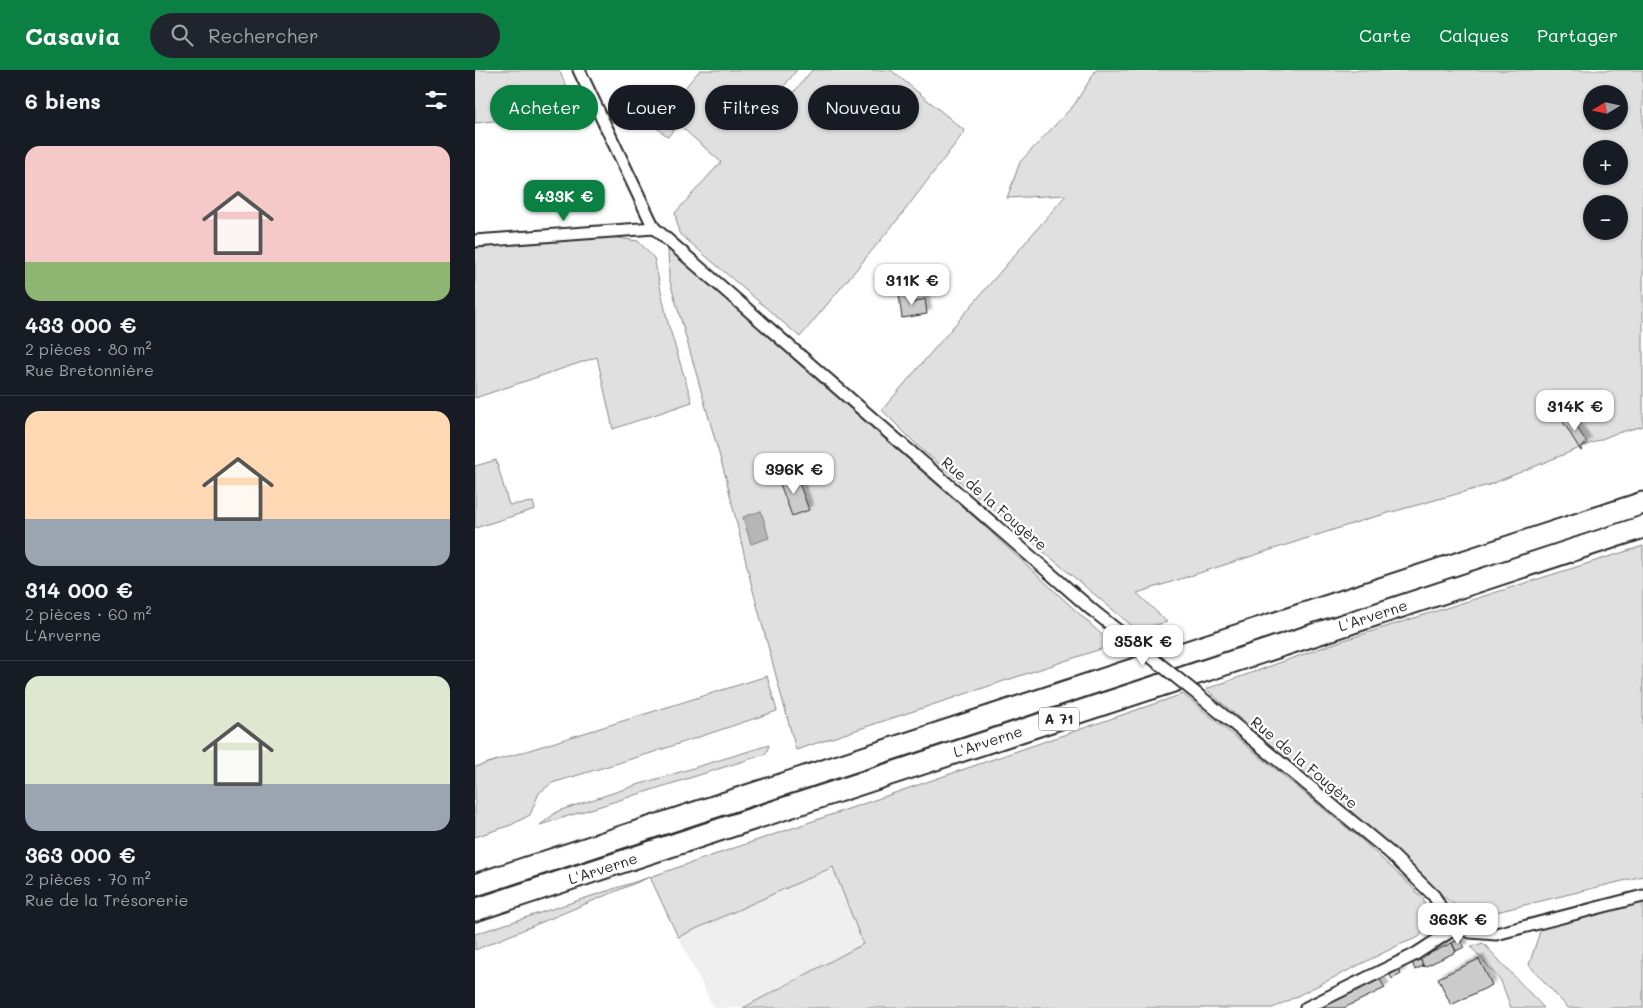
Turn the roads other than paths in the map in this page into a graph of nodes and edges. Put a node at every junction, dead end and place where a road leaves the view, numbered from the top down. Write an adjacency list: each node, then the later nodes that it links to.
1 (579, 70): 2 (street, Rue de la Fougère)
2 (654, 228): 3 (street); 9 (street, Rue de la Fougère, bridge)
3 (475, 241)
4 (1643, 503): 6 (highway, L'Arverne / A 71)
5 (1643, 528): 8 (highway, L'Arverne / A 71)
6 (475, 885)
7 (1643, 896): 9 (street)
8 (475, 910)
9 (1455, 927): 10 (street)
10 (1306, 1008)

